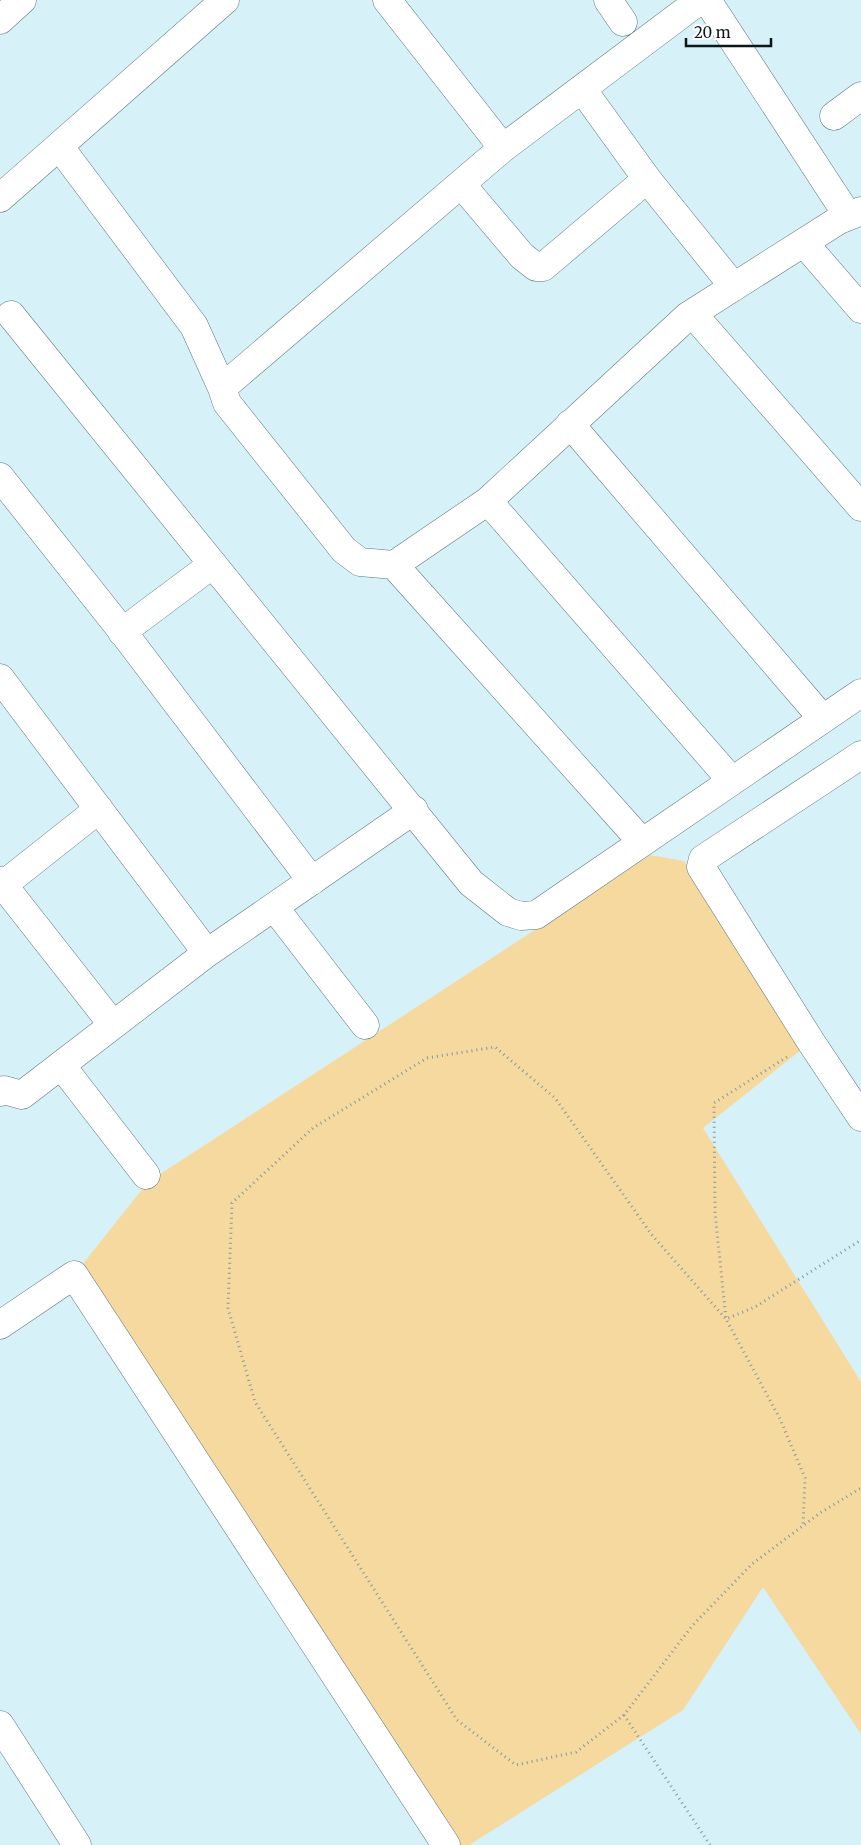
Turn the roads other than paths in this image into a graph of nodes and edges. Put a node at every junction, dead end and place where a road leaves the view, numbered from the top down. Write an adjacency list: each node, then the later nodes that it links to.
1 (22, 0): 7 (street)
2 (225, 0): 12 (street)
3 (387, 0): 13 (street)
4 (608, 0): 8 (street)
5 (700, 0): 9 (street)
6 (708, 0): 17 (street)
7 (0, 20)
8 (623, 22)
9 (582, 89): 13 (street); 14 (street)
10 (861, 96): 11 (street)
11 (834, 116)
12 (59, 146): 16 (street); 23 (street)
13 (503, 148): 15 (street)
14 (647, 179): 15 (street); 19 (street)
15 (461, 184): 23 (street)
16 (0, 198)
17 (854, 214): 18 (street)
18 (804, 243): 19 (street); 20 (street)
19 (734, 287): 22 (street)
20 (861, 309)
21 (4, 313): 28 (street)
22 (693, 314): 24 (street); 27 (street)
23 (222, 388): 29 (street)
24 (570, 424): 26 (street); 33 (street)
25 (0, 477): 30 (street)
26 (488, 501): 29 (street); 35 (street)
27 (861, 507)
28 (213, 564): 30 (street); 37 (street)
29 (394, 565): 38 (street)
30 (122, 632): 39 (street)
31 (0, 678): 36 (street)
32 (861, 693): 33 (street)
33 (823, 719): 35 (street)
34 (859, 760): 47 (street)
35 (732, 781): 38 (street)
36 (99, 809): 40 (street); 42 (street)
37 (414, 810): 38 (street); 39 (street)
38 (642, 842)
39 (312, 881): 41 (street)
40 (1, 883): 43 (street)
41 (274, 907): 42 (street); 44 (street)
42 (207, 953): 43 (street)
43 (113, 1025): 45 (street)
44 (365, 1025)
45 (61, 1065): 46 (street); 48 (street)
46 (1, 1089)
47 (861, 1117)
48 (146, 1176)
49 (0, 1325): 52 (street)
50 (0, 1725): 51 (street)
51 (77, 1845)
52 (446, 1845)

